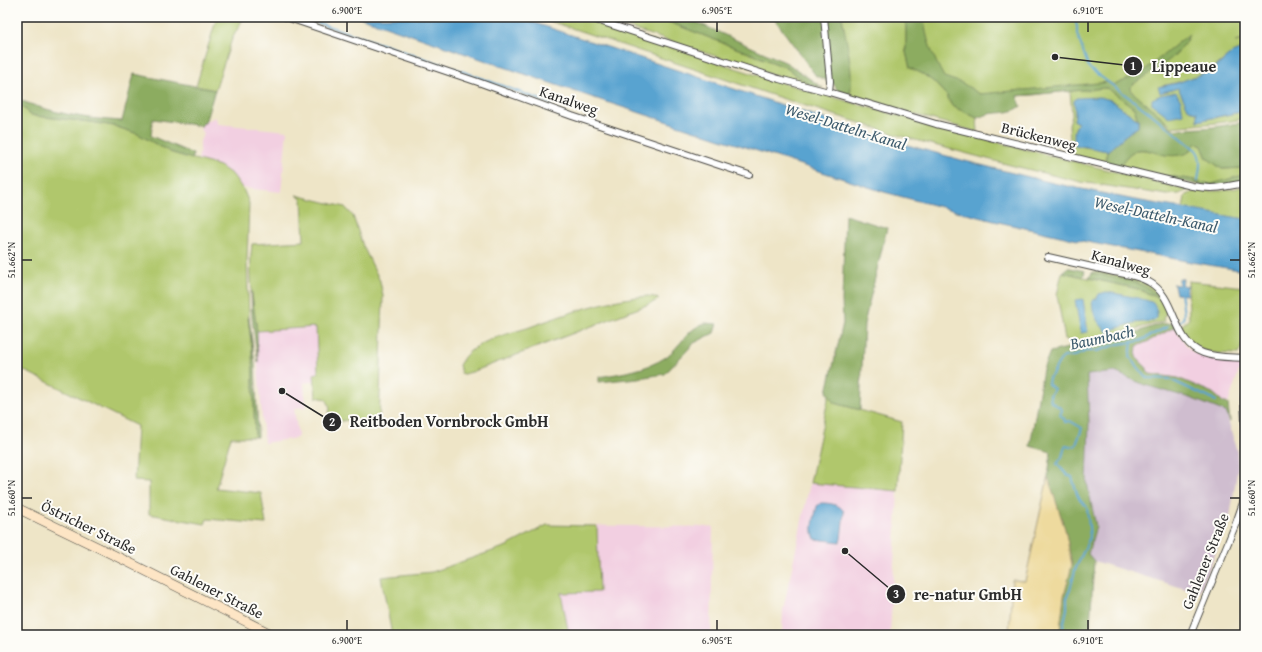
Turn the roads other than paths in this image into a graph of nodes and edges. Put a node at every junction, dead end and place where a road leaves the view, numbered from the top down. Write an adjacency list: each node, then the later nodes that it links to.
1 (286, 17): 5 (street, Kanalweg)
2 (587, 17): 4 (street, Brückenweg)
3 (824, 17): 4 (street)
4 (829, 92): 6 (street, Brückenweg)
5 (749, 175)
6 (1245, 183)
7 (1048, 257): 8 (street, Kanalweg)
8 (1245, 358)
9 (1245, 392): 10 (street)
10 (1245, 422)
11 (1245, 497): 15 (street, Gahlener Straße)
12 (17, 508): 13 (main road, Östricher Straße)
13 (148, 572): 14 (main road, Gahlener Straße)
14 (273, 635)
15 (1190, 635)

